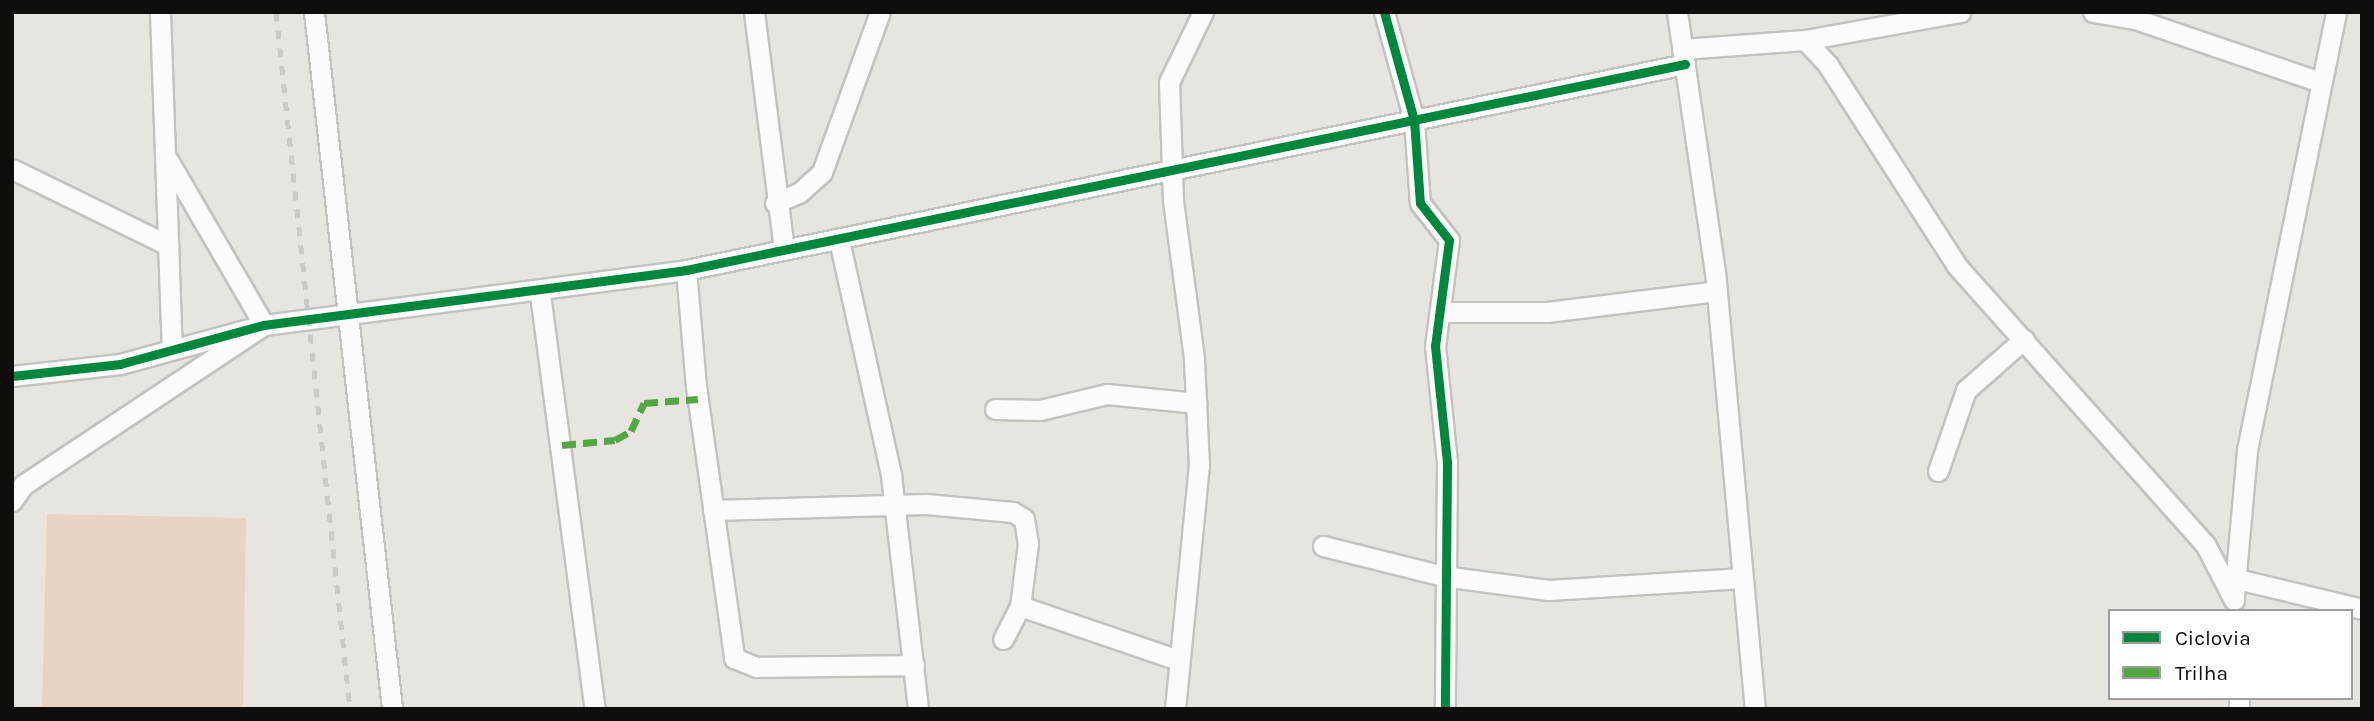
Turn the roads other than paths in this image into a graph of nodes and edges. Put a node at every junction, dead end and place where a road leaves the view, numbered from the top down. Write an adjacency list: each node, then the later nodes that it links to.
1 (160, 12): 16 (street)
2 (314, 12): 27 (street)
3 (754, 12): 19 (street)
4 (880, 12): 19 (street)
5 (1203, 12): 17 (street)
6 (1384, 12): 15 (street)
7 (1677, 12): 13 (street)
8 (1959, 12): 11 (street)
9 (2093, 12): 14 (street)
10 (2336, 12): 14 (street)
11 (1885, 20): 12 (street)
12 (1804, 40): 13 (street); 29 (street)
13 (1684, 57): 15 (street); 24 (street)
14 (2320, 82): 41 (street)
15 (1414, 120): 17 (street); 26 (street)
16 (167, 160): 21 (street); 28 (street)
17 (1175, 168): 20 (street); 32 (street)
18 (12, 169): 21 (street)
19 (775, 203): 22 (street)
20 (839, 240): 22 (street); 36 (street)
21 (168, 245): 30 (street)
22 (784, 250): 23 (street)
23 (687, 271): 25 (street); 37 (street)
24 (1717, 290): 26 (street); 40 (street)
25 (540, 294): 27 (street); 49 (street)
26 (1440, 312): 39 (street)
27 (349, 313): 28 (street); 48 (street)
28 (264, 325): 30 (street); 35 (street)
29 (2024, 339): 34 (street); 43 (street)
30 (172, 349): 31 (street)
31 (12, 376)
32 (1197, 403): 33 (street); 46 (street)
33 (995, 409)
34 (1937, 471)
35 (12, 501)
36 (895, 504): 37 (street); 42 (street); 47 (street)
37 (713, 510): 47 (street)
38 (1323, 546): 39 (street)
39 (1443, 576): 40 (street); 52 (street)
40 (1743, 578): 53 (street)
41 (2234, 578): 43 (street); 44 (street)
42 (1020, 606): 45 (street); 46 (street)
43 (2234, 606)
44 (2362, 609)
45 (1003, 639)
46 (1179, 660): 51 (street)
47 (914, 665): 50 (street)
48 (392, 709)
49 (595, 709)
50 (918, 709)
51 (1175, 709)
52 (1445, 709)
53 (1755, 709)

